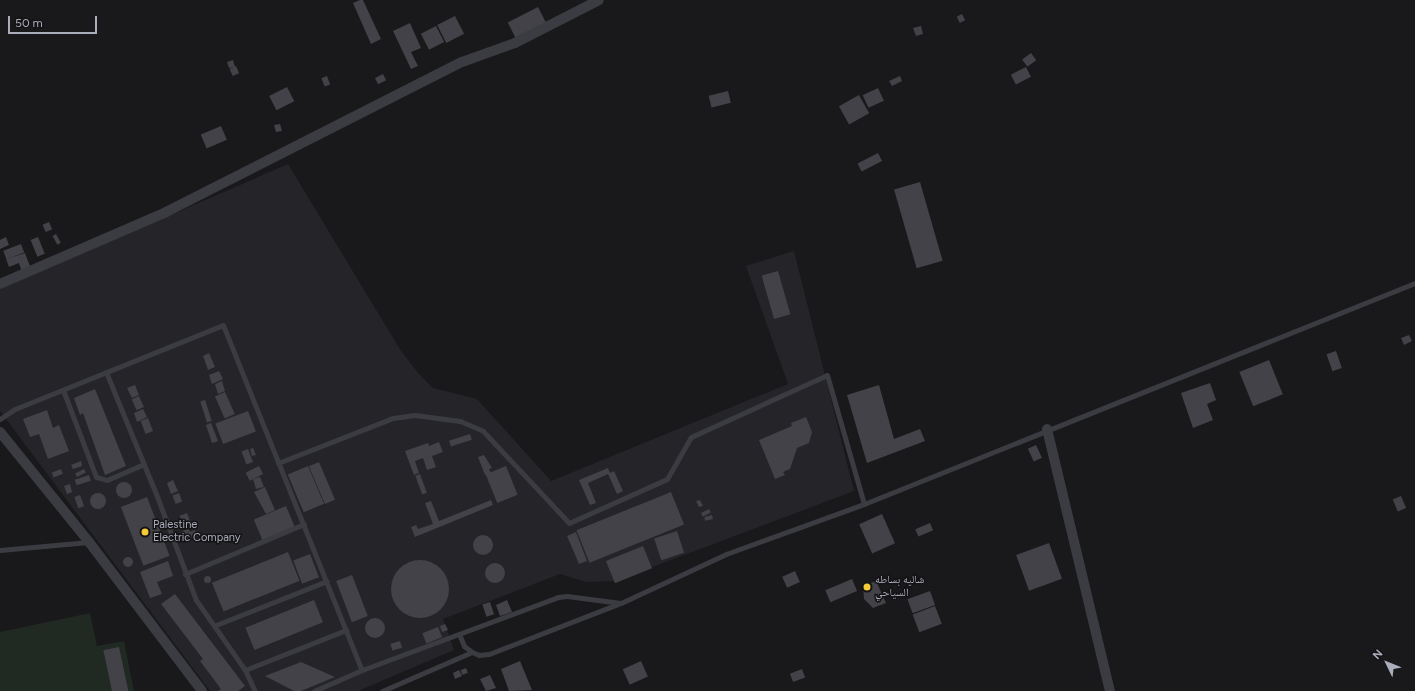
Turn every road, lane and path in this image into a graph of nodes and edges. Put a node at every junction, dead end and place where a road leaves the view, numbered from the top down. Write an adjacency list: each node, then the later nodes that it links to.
1 (599, 0): 2 (street)
2 (0, 284)
3 (1415, 284): 7 (lane)
4 (106, 372): 5 (lane); 9 (lane); 10 (lane)
5 (63, 390): 6 (lane); 10 (lane)
6 (0, 419)
7 (1048, 429): 11 (lane); 28 (street)
8 (0, 432): 13 (street)
9 (278, 463): 11 (lane); 12 (lane)
10 (144, 464): 15 (lane)
11 (864, 504): 17 (lane)
12 (304, 524): 15 (lane); 16 (lane)
13 (89, 542): 14 (lane); 24 (street)
14 (0, 550)
15 (185, 574): 18 (lane)
16 (327, 582): 18 (lane); 19 (lane)
17 (621, 603): 20 (lane); 21 (lane)
18 (216, 625): 22 (lane)
19 (346, 630): 22 (lane); 23 (lane)
20 (459, 634): 21 (lane); 23 (lane)
21 (472, 652): 27 (lane)
22 (245, 670): 25 (lane)
23 (362, 670): 26 (lane)
24 (202, 691)
25 (255, 691)
26 (314, 691)
27 (382, 691)
28 (1110, 691)

